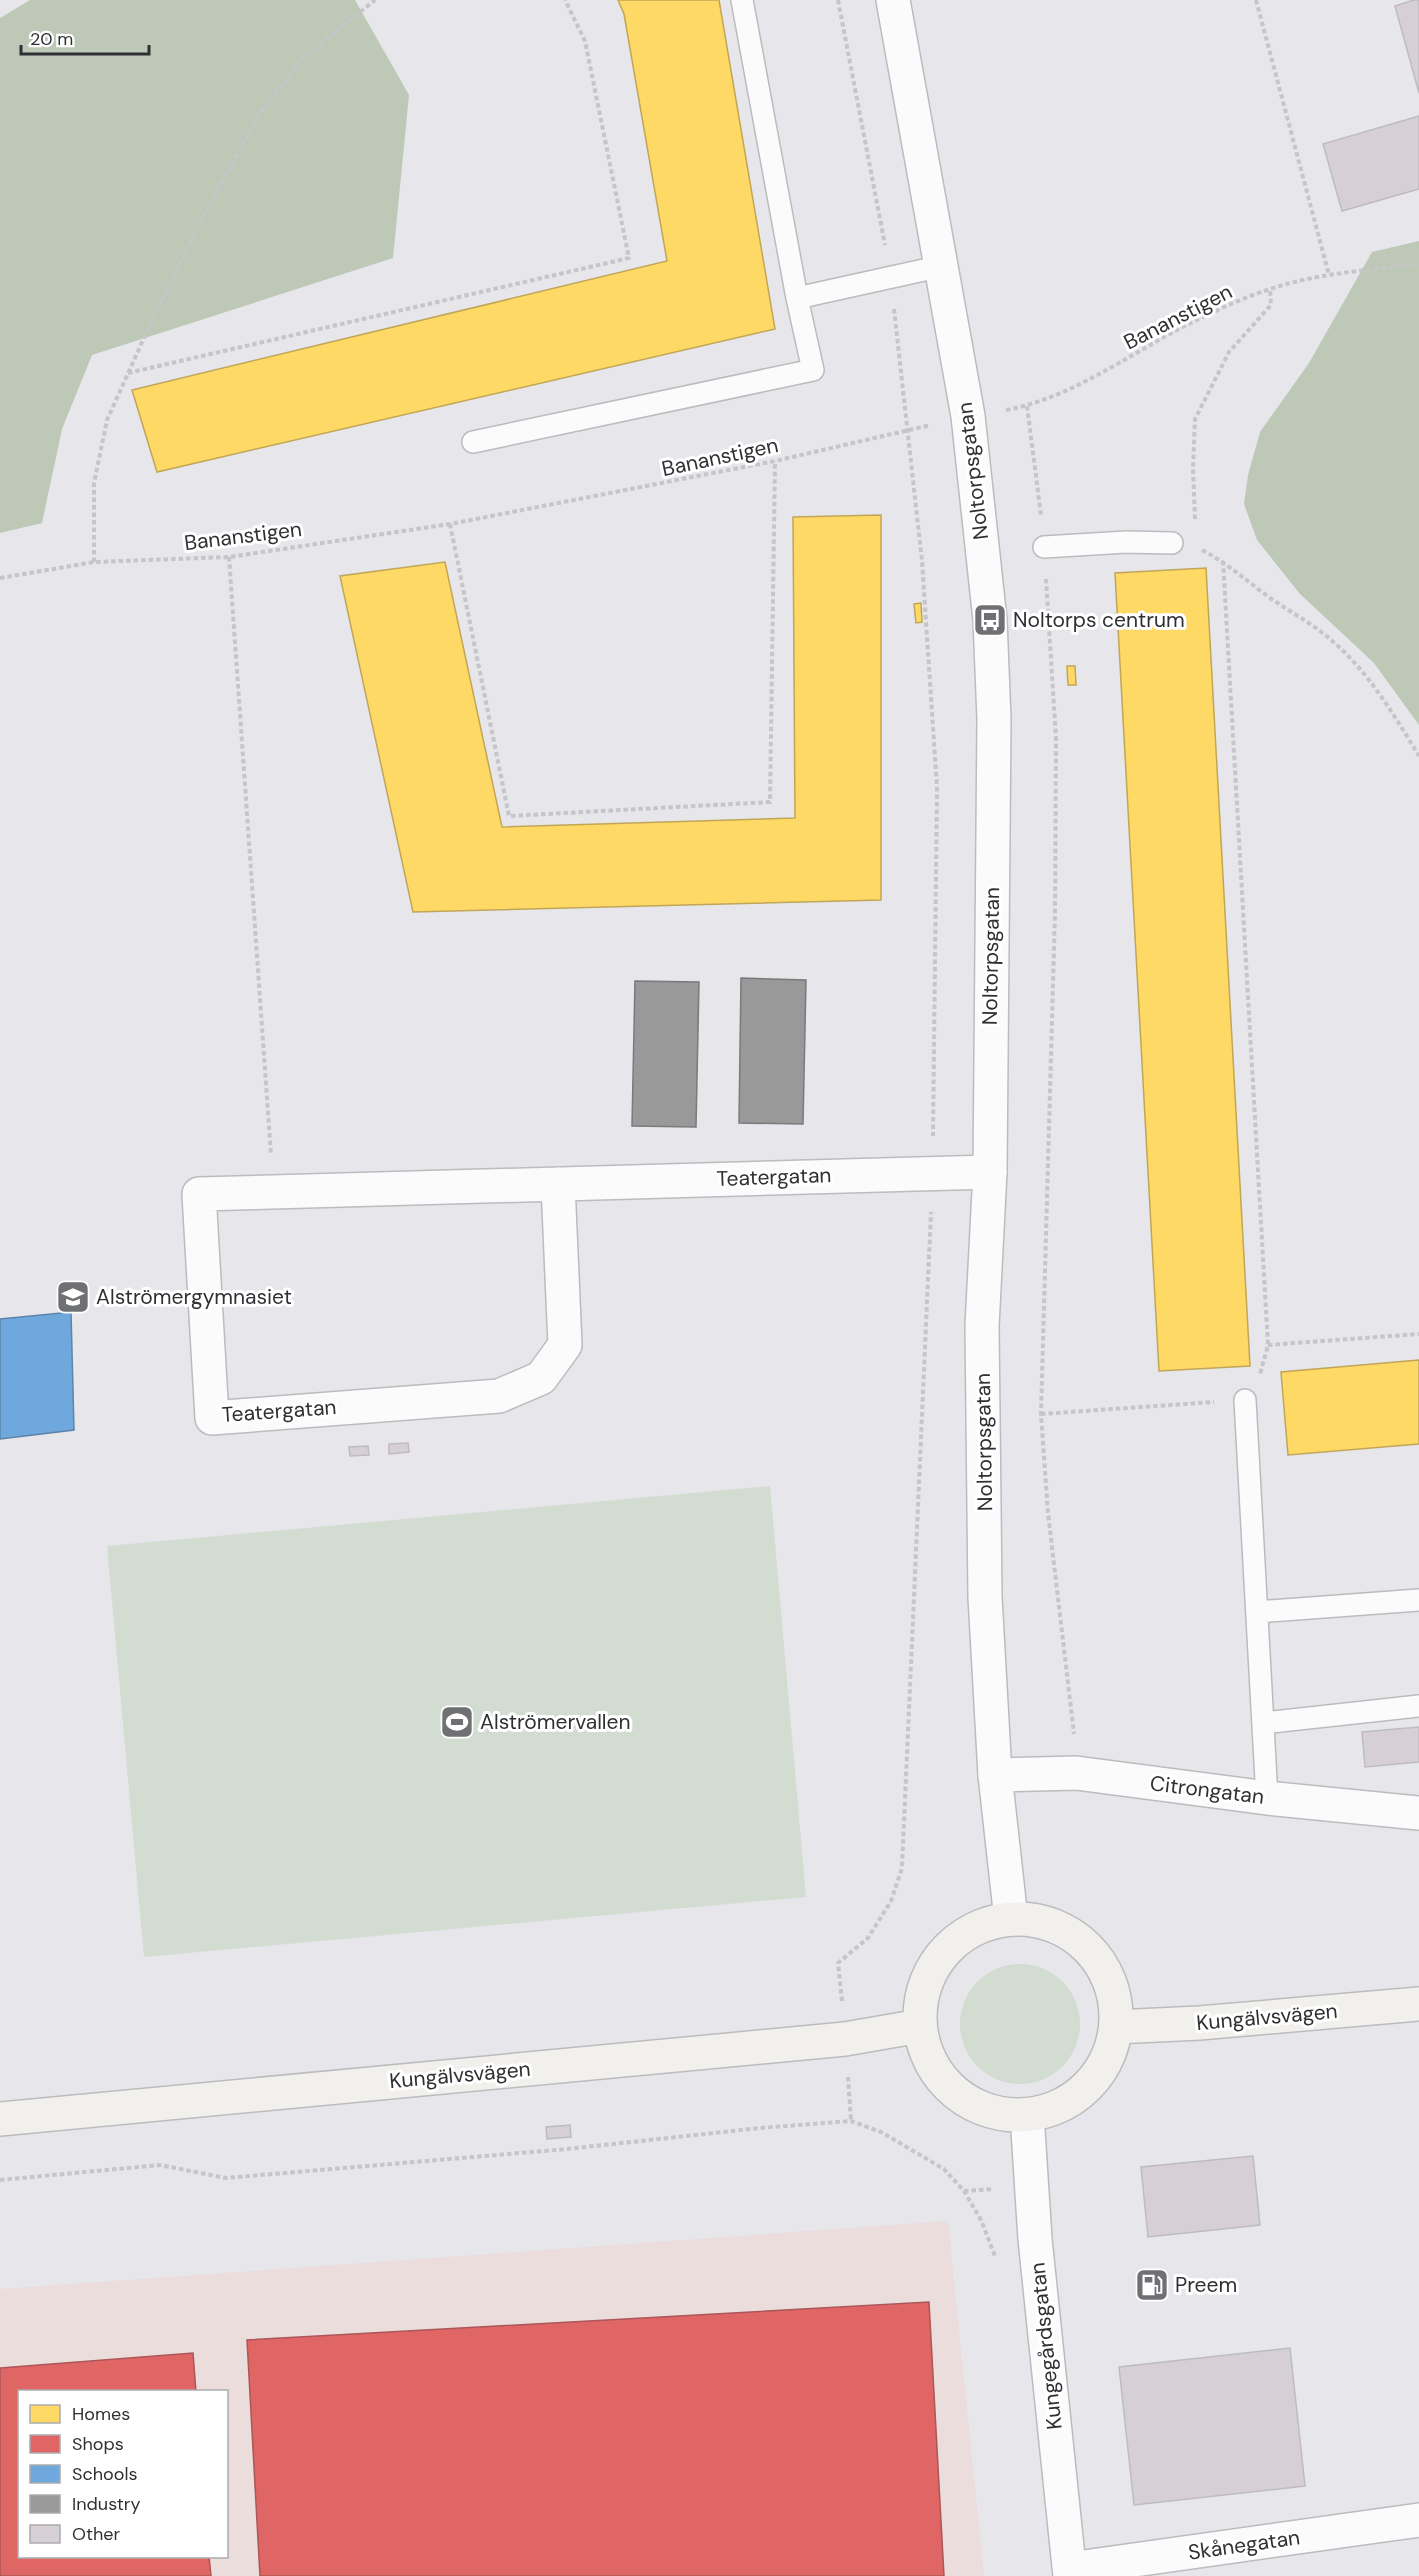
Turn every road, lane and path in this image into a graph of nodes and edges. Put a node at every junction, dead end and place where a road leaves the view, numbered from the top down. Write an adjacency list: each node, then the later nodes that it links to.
1 (375, 0): 13 (path)
2 (565, 0): 13 (path)
3 (742, 0): 12 (lane)
4 (838, 0): 10 (path)
5 (893, 0): 8 (street, Noltorpsgatan)
6 (1256, 0): 9 (path)
7 (1419, 264): 9 (path, Bananstigen)
8 (942, 266): 10 (lane); 15 (street, Noltorpsgatan)
9 (1329, 275): 11 (path, Bananstigen)
10 (890, 276): 12 (lane); 16 (path)
11 (1270, 289): 14 (path, Bananstigen); 22 (path)
12 (797, 298): 17 (lane)
13 (128, 373): 25 (path)
14 (1027, 406): 15 (path, Bananstigen); 21 (path)
15 (968, 416): 16 (path, Bananstigen); 29 (street, Noltorpsgatan)
16 (908, 431): 18 (path, Bananstigen); 28 (path)
17 (473, 442)
18 (775, 461): 19 (path, Bananstigen); 19 (path)
19 (450, 524): 23 (path, Bananstigen)
20 (1172, 543): 21 (lane); 22 (path)
21 (1044, 547): 35 (path)
22 (1196, 547): 24 (path)
23 (229, 557): 25 (path, Bananstigen); 31 (path)
24 (1223, 561): 27 (path); 33 (path)
25 (94, 562): 26 (path, Bananstigen)
26 (0, 578)
27 (1419, 756)
28 (932, 1172): 29 (street, Teatergatan); 30 (street, Teatergatan); 48 (path)
29 (990, 1172): 41 (street, Noltorpsgatan)
30 (558, 1184): 31 (street, Teatergatan); 31 (street, Teatergatan)
31 (273, 1191)
32 (1419, 1334): 33 (path)
33 (1268, 1345): 34 (path)
34 (1245, 1400): 35 (path); 37 (lane)
35 (1041, 1414): 40 (path)
36 (1419, 1600): 37 (lane)
37 (1257, 1612): 39 (lane)
38 (1419, 1706): 39 (lane)
39 (1263, 1723): 42 (lane)
40 (1076, 1773): 41 (street, Citrongatan); 42 (street, Citrongatan)
41 (995, 1776): 44 (street, Noltorpsgatan)
42 (1267, 1798): 43 (street, Citrongatan)
43 (1419, 1813)
44 (1011, 1920): 46 (main road); 47 (main road)
45 (1419, 2004): 47 (main road, Kungälvsvägen)
46 (920, 2026): 48 (main road, Kungälvsvägen); 49 (main road)
47 (1116, 2027): 49 (main road)
48 (845, 2039): 50 (main road, Kungälvsvägen); 51 (path)
49 (1027, 2115): 55 (street, Kungegårdsgatan)
50 (0, 2119)
51 (851, 2121): 52 (path); 53 (path)
52 (0, 2180)
53 (996, 2266)
54 (1419, 2520): 55 (street, Skånegatan)
55 (1070, 2573)

